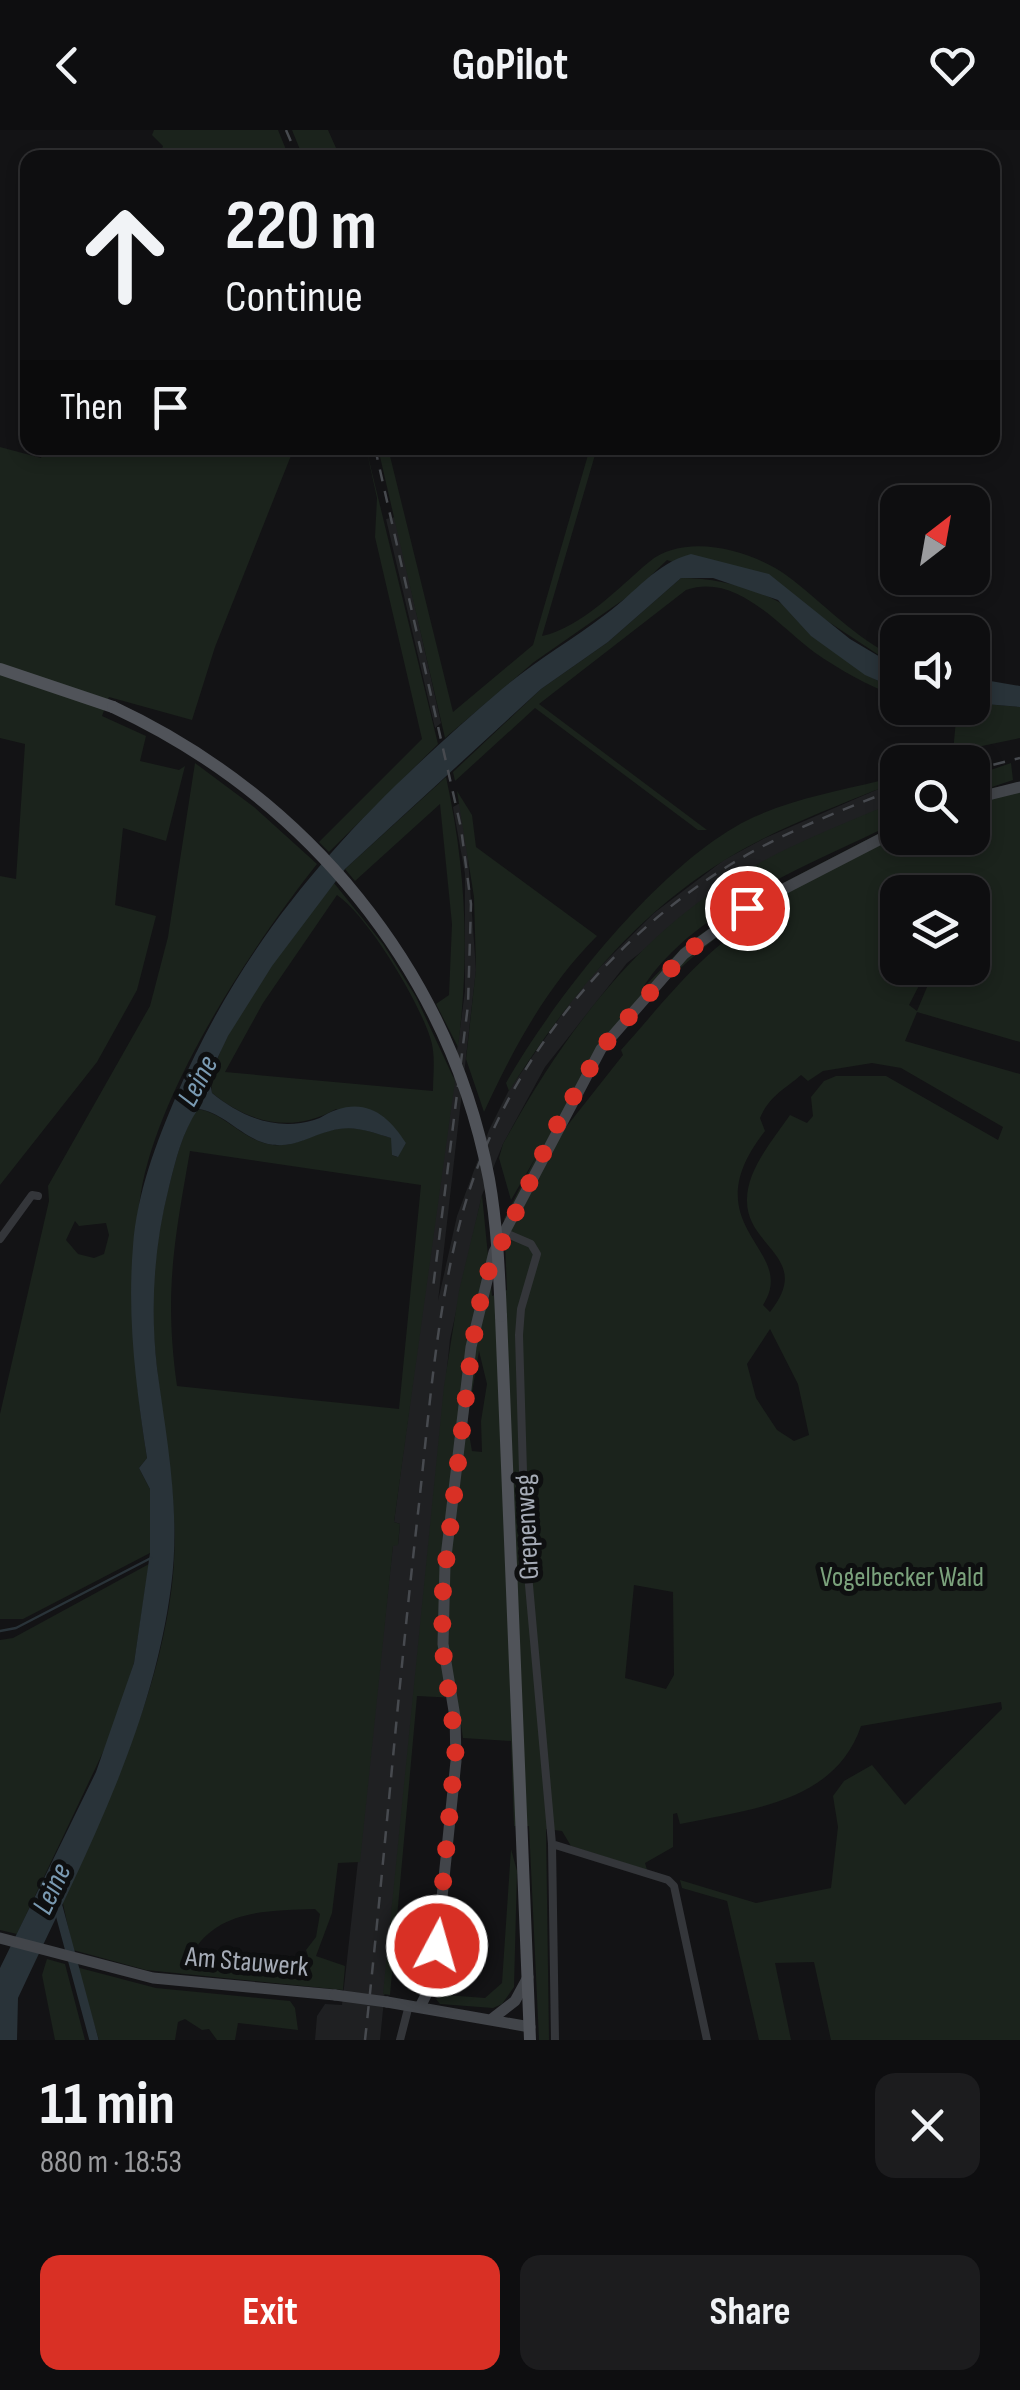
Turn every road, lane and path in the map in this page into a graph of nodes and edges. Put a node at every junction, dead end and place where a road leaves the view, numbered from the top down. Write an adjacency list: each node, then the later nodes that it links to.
1 (0, 670): 10 (main road, bridge)
2 (1020, 787): 3 (street)
3 (990, 794)
4 (880, 839): 6 (street)
5 (38, 1196): 7 (street)
6 (503, 1232): 8 (street, Grepenweg); 11 (street)
7 (0, 1238)
8 (552, 1844): 15 (street, Grepenweg); 16 (street)
9 (0, 1938): 11 (street, Am Stauwerk, bridge)
10 (528, 1976): 12 (street); 13 (main road)
11 (415, 2006): 12 (street, Am Stauwerk); 14 (street)
12 (493, 2018): 13 (street, Am Stauwerk)
13 (530, 2033)
14 (402, 2035)
15 (556, 2040)
16 (707, 2040)

